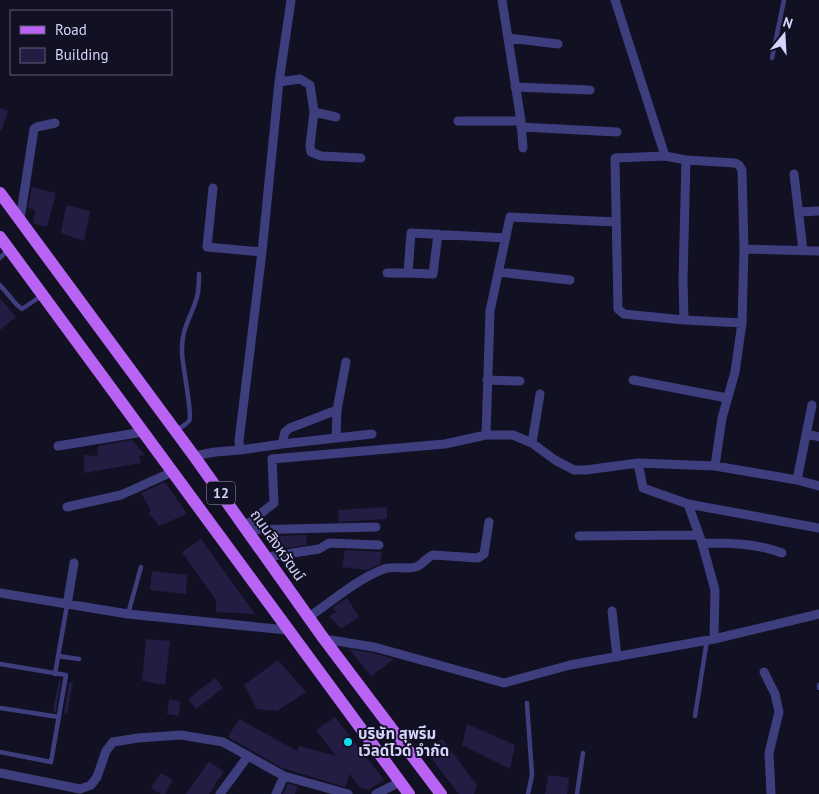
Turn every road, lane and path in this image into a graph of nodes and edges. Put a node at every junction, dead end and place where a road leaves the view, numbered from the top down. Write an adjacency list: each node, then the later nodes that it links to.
1 (291, 0): 8 (street)
2 (502, 0): 5 (street)
3 (615, 0): 18 (street)
4 (784, 0): 7 (lane)
5 (508, 38): 6 (street); 9 (street)
6 (558, 44)
7 (772, 58)
8 (280, 82): 11 (street); 34 (street)
9 (515, 87): 10 (street); 15 (street)
10 (590, 90)
11 (314, 112): 12 (street); 19 (street)
12 (336, 117)
13 (458, 121): 15 (street)
14 (56, 123): 26 (street)
15 (521, 124): 16 (street); 17 (street)
16 (617, 132)
17 (523, 148)
18 (665, 156): 20 (street); 27 (street)
19 (361, 158)
20 (686, 160): 31 (street); 43 (street)
21 (794, 174): 25 (street)
22 (213, 188): 34 (street)
23 (0, 193): 26 (main road, ถนนสิงหวัฒน์ / 12)
24 (819, 211): 25 (street)
25 (799, 212): 32 (street)
26 (20, 219): 53 (main road, ถนนสิงหวัฒน์ / 12)
27 (616, 222): 30 (street); 43 (street)
28 (438, 234): 30 (street); 38 (street); 38 (street)
29 (0, 236): 35 (main road, 12)
30 (506, 238): 36 (street)
31 (744, 249): 32 (street); 44 (street)
32 (803, 251): 33 (street)
33 (819, 251)
34 (262, 252): 63 (street)
35 (5, 254): 42 (main road, 12)
36 (498, 272): 40 (street); 46 (street)
37 (387, 273): 38 (street)
38 (408, 273)
39 (199, 274): 53 (lane)
40 (570, 280)
41 (0, 285): 42 (lane)
42 (43, 295): 54 (main road, 12)
43 (684, 320): 44 (street)
44 (742, 323): 50 (street)
45 (346, 362): 52 (street)
46 (487, 380): 48 (street); 57 (street)
47 (633, 380): 50 (street)
48 (520, 382)
49 (540, 394): 60 (street)
50 (727, 398): 66 (street)
51 (812, 405): 56 (street)
52 (338, 410): 58 (street); 61 (street)
53 (176, 431): 64 (main road, ถนนสิงหวัฒน์ / 12)
54 (143, 432): 62 (street); 67 (main road, 12)
55 (372, 434): 58 (street)
56 (807, 434): 59 (street); 68 (street)
57 (486, 435): 60 (street); 74 (street)
58 (336, 437): 61 (street)
59 (819, 437)
60 (532, 443): 65 (street)
61 (282, 444): 63 (street)
62 (58, 446)
63 (240, 450): 64 (street)
64 (194, 456): 74 (main road, ถนนสิงหวัฒน์ / 12)
65 (638, 463): 66 (street); 70 (street)
66 (715, 466): 68 (street)
67 (172, 472): 71 (street); 89 (main road, 12)
68 (797, 480): 69 (street)
69 (819, 486)
70 (688, 504): 75 (street); 77 (street)
71 (67, 507)
72 (489, 522): 88 (street)
73 (376, 527): 74 (street)
74 (246, 528): 80 (main road, ถนนสิงหวัฒน์ / 12)
75 (819, 528)
76 (578, 536): 77 (street)
77 (701, 539): 79 (street); 91 (street)
78 (379, 545): 80 (street)
79 (782, 553)
80 (267, 557): 88 (main road, ถนนสิงหวัฒน์ / 12)
81 (74, 563): 84 (street)
82 (141, 567): 86 (lane)
83 (0, 593): 84 (street)
84 (67, 605): 86 (street); 92 (lane)
85 (612, 611): 93 (street)
86 (128, 614): 89 (street)
87 (819, 614): 91 (street)
88 (309, 617): 90 (main road, ถนนสิงหวัฒน์ / 12)
89 (287, 630): 107 (main road, 12)
90 (324, 639): 93 (street); 114 (main road, ถนนสิงหวัฒน์ / 12)
91 (710, 640): 93 (street); 100 (lane)
92 (58, 656): 94 (lane); 97 (lane)
93 (617, 657)
94 (79, 659)
95 (0, 664): 97 (lane)
96 (764, 672): 117 (street)
97 (55, 674): 101 (lane)
98 (527, 703): 115 (lane)
99 (0, 708): 101 (lane)
100 (695, 716)
101 (59, 718): 102 (lane)
102 (0, 752)
103 (583, 753): 116 (lane)
104 (248, 756): 106 (street); 108 (street); 109 (street)
105 (0, 773): 108 (street)
106 (284, 776): 110 (street); 111 (street)
107 (400, 782): 112 (street); 113 (main road, 12)
108 (92, 790)
109 (220, 794)
110 (276, 794)
111 (348, 794)
112 (376, 794)
113 (409, 794)
114 (441, 794)
115 (528, 794)
116 (577, 794)
117 (771, 794)

